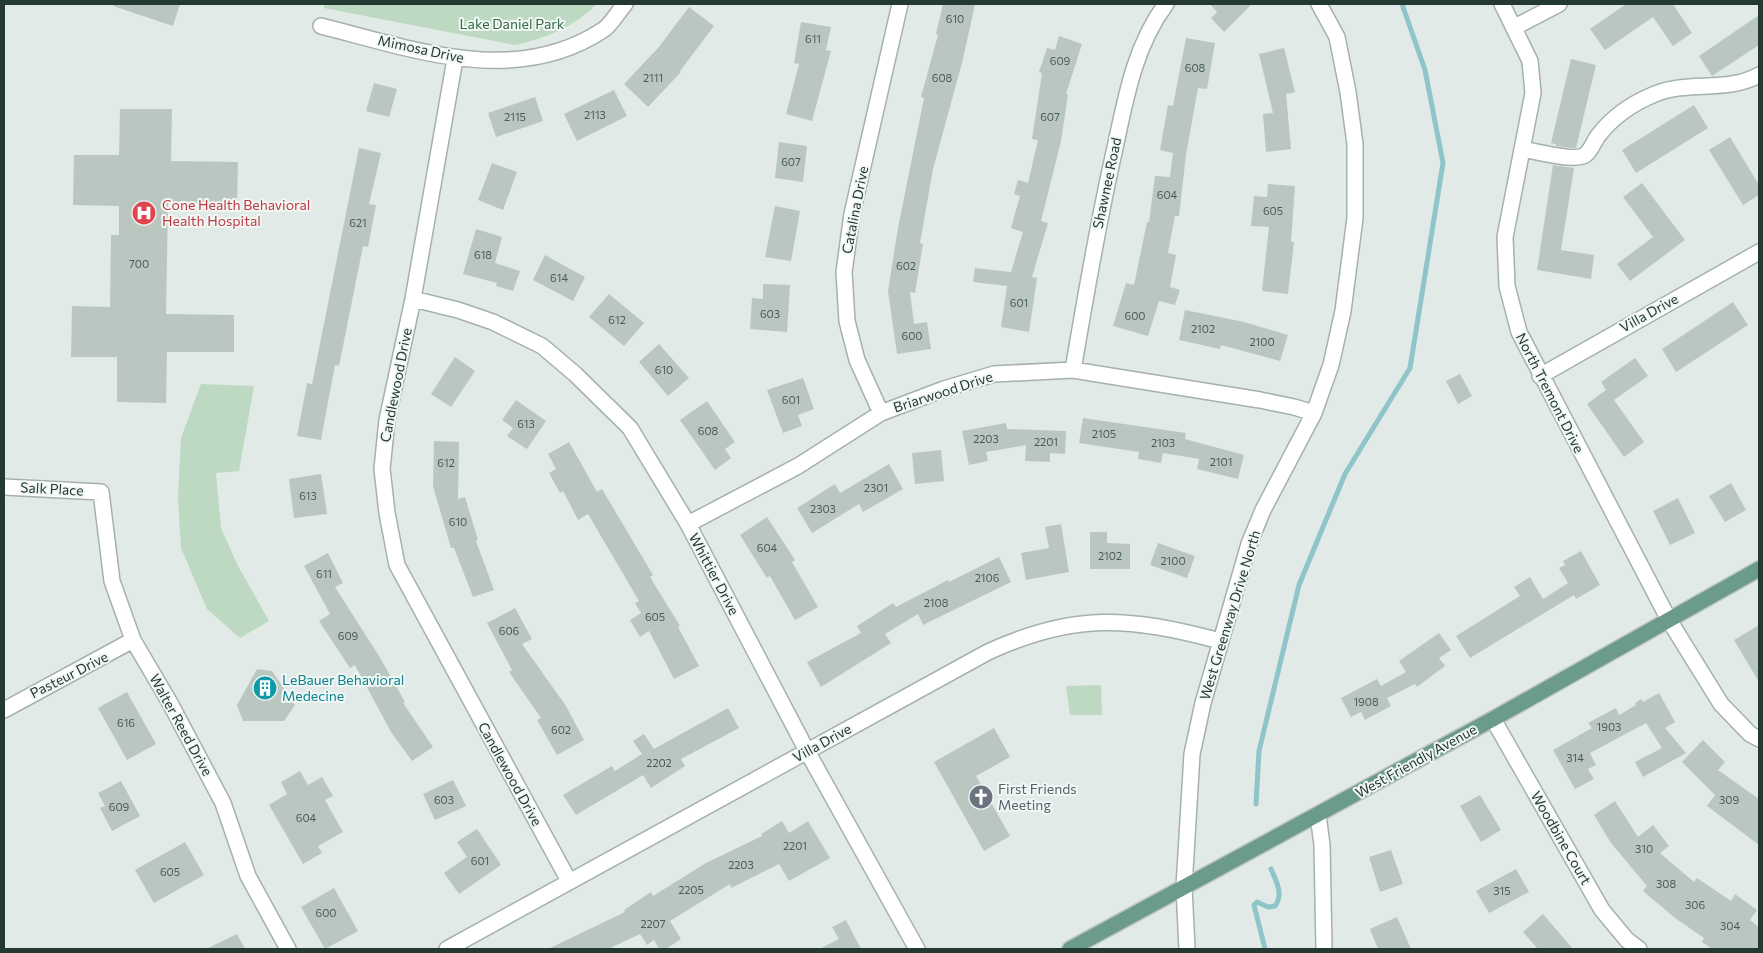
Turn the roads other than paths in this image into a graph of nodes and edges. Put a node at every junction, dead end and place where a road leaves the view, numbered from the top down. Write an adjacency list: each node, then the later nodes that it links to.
1 (625, 4): 9 (street, Mimosa Drive)
2 (900, 4): 16 (street, Catalina Drive)
3 (1166, 4): 14 (street, Shawnee Road)
4 (1319, 4): 17 (street, West Greenway Drive North)
5 (1502, 4): 8 (street, North Tremont Drive)
6 (1559, 4): 8 (street)
7 (321, 26): 9 (street, Mimosa Drive)
8 (1515, 27): 11 (street, North Tremont Drive)
9 (455, 59): 13 (street, Candlewood Drive)
10 (1759, 75): 11 (street)
11 (1522, 149): 15 (street, North Tremont Drive)
12 (1759, 252): 15 (street, Villa Drive)
13 (413, 299): 20 (street, Whittier Drive); 30 (street, Candlewood Drive)
14 (1073, 370): 16 (street, Briarwood Drive); 17 (street, Briarwood Drive)
15 (1540, 376): 22 (street, North Tremont Drive)
16 (881, 413): 20 (street, Briarwood Drive)
17 (1314, 413): 24 (street, West Greenway Drive North)
18 (4, 487): 19 (street, Salk Place)
19 (101, 492): 23 (street, Walter Reed Drive)
20 (688, 524): 28 (street, Whittier Drive)
21 (1759, 569): 22 (main road, West Friendly Avenue)
22 (1669, 620): 26 (main road, West Friendly Avenue); 27 (street, North Tremont Drive)
23 (134, 640): 25 (street, Pasteur Drive); 32 (street, Walter Reed Drive)
24 (1220, 641): 28 (street, Villa Drive); 31 (street, West Greenway Drive North)
25 (4, 710)
26 (1494, 719): 29 (main road, West Friendly Avenue); 38 (street, Woodbine Court)
27 (1759, 739)
28 (807, 751): 30 (street, Villa Drive); 34 (street, Whittier Drive)
29 (1318, 815): 31 (main road, West Friendly Avenue); 37 (street)
30 (568, 881): 33 (street, Villa Drive)
31 (1184, 887): 35 (main road, West Friendly Avenue); 36 (street, West Greenway Drive North)
32 (288, 949)
33 (447, 949)
34 (917, 949)
35 (1070, 949)
36 (1186, 949)
37 (1324, 949)
38 (1639, 949)

